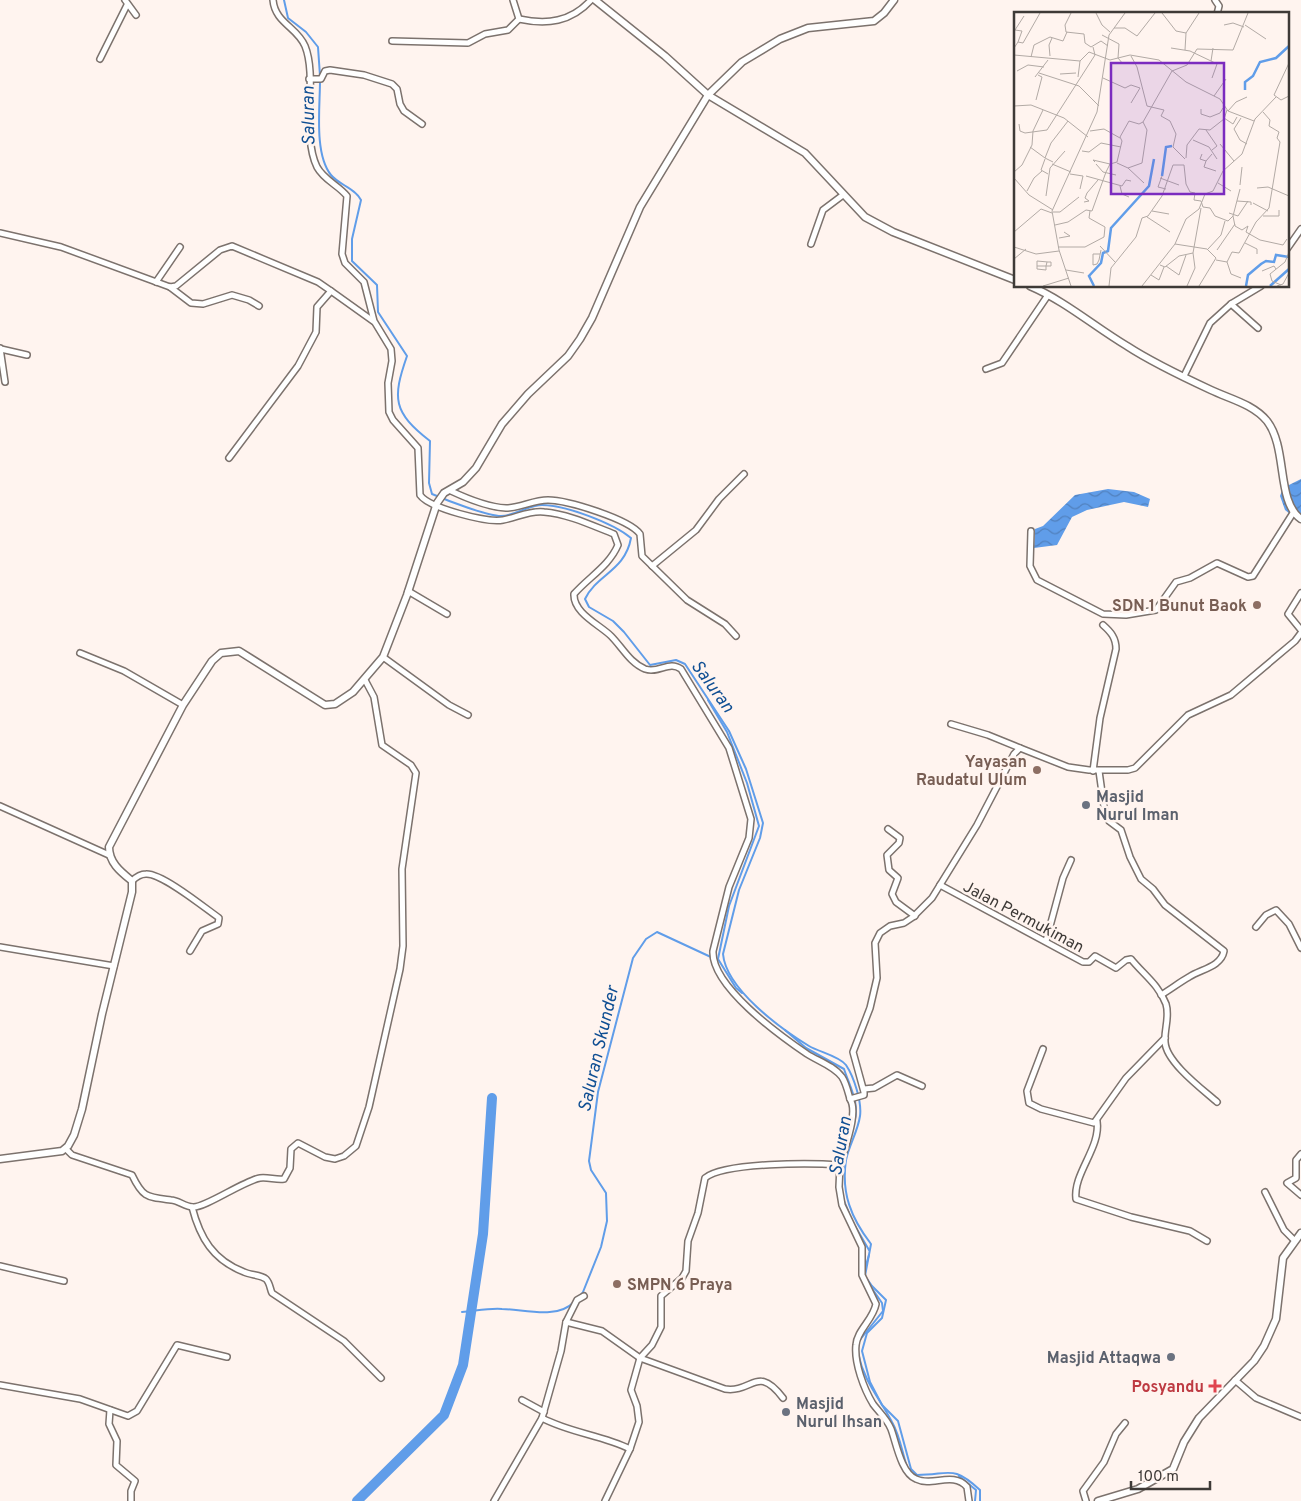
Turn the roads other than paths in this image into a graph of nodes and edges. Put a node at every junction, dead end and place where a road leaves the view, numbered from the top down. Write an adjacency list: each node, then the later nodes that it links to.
1 (273, 0): 12 (street)
2 (513, 0): 9 (street)
3 (593, 0): 9 (street); 13 (street)
4 (894, 0): 13 (street)
5 (1215, 0): 7 (street)
6 (126, 2): 8 (street); 11 (street)
7 (1218, 12)
8 (136, 15)
9 (519, 19): 10 (street)
10 (392, 41)
11 (100, 58)
12 (312, 79): 14 (street); 30 (street)
13 (708, 96): 15 (street); 39 (street)
14 (422, 124)
15 (843, 195): 18 (street); 21 (street)
16 (1301, 229): 20 (street)
17 (0, 233): 22 (street)
18 (811, 244)
19 (180, 247): 22 (street)
20 (1288, 248)
21 (1014, 280)
22 (156, 282): 23 (street)
23 (170, 287): 26 (street); 29 (street)
24 (1040, 288): 27 (street)
25 (1258, 288): 28 (street)
26 (331, 291): 30 (street); 37 (street)
27 (1048, 295): 34 (street); 35 (street)
28 (1231, 304): 31 (street); 35 (street)
29 (259, 306)
30 (374, 321): 40 (street)
31 (1258, 328)
32 (0, 348): 33 (street); 36 (street)
33 (28, 355)
34 (986, 369)
35 (1184, 376): 41 (street)
36 (5, 382)
37 (229, 458)
38 (744, 474): 44 (street)
39 (451, 491): 40 (street); 44 (street)
40 (436, 505): 45 (street); 77 (street)
41 (1293, 513): 42 (street); 43 (street)
42 (1301, 519)
43 (1031, 532)
44 (652, 566): 50 (street)
45 (408, 591): 47 (street); 52 (street)
46 (1301, 593): 49 (street)
47 (447, 614)
48 (1103, 625): 58 (street)
49 (1301, 631): 58 (street)
50 (736, 636)
51 (80, 653): 54 (street)
52 (383, 657): 53 (street); 55 (street)
53 (365, 680): 54 (street); 86 (street)
54 (183, 705): 61 (street)
55 (468, 715)
56 (951, 724): 57 (street)
57 (1020, 748): 58 (street); 64 (street)
58 (1096, 771): 72 (street)
59 (0, 806): 61 (street)
60 (888, 829): 65 (street)
61 (109, 855): 63 (street)
62 (1071, 860): 67 (street)
63 (132, 880): 70 (street); 71 (street)
64 (940, 885): 65 (street); 67 (street, Jalan Permukiman)
65 (915, 916): 76 (street)
66 (1256, 926): 69 (street)
67 (1046, 941): 72 (street, Jalan Permukiman)
68 (0, 947): 71 (street)
69 (1301, 948)
70 (190, 951)
71 (114, 966): 80 (street)
72 (1162, 995): 73 (street, Jalan Permukiman)
73 (1165, 1038): 78 (street); 79 (street)
74 (1043, 1048): 79 (street)
75 (922, 1086): 76 (street)
76 (864, 1092): 77 (street)
77 (851, 1098): 83 (street)
78 (1217, 1102)
79 (1097, 1121): 89 (street)
80 (66, 1149): 82 (street); 86 (street)
81 (1301, 1154): 85 (street)
82 (0, 1159)
83 (840, 1165): 95 (street); 109 (street)
84 (1265, 1192): 88 (street)
85 (1301, 1195)
86 (192, 1207): 96 (street)
87 (1301, 1233): 88 (street)
88 (1294, 1240): 97 (street)
89 (1207, 1241)
90 (0, 1266): 91 (street)
91 (64, 1281)
92 (584, 1296): 93 (street)
93 (566, 1322): 95 (street); 102 (street)
94 (227, 1357): 101 (street)
95 (640, 1358): 99 (street); 105 (street)
96 (381, 1378)
97 (1235, 1380): 103 (street); 111 (street)
98 (0, 1385): 101 (street)
99 (783, 1398)
100 (522, 1400): 102 (street)
101 (110, 1410): 106 (street)
102 (543, 1415): 105 (street); 107 (street)
103 (1301, 1417)
104 (1125, 1423): 110 (street)
105 (630, 1449): 108 (street)
106 (131, 1501)
107 (494, 1501)
108 (605, 1501)
109 (969, 1501)
110 (1086, 1501)
111 (1098, 1501)

